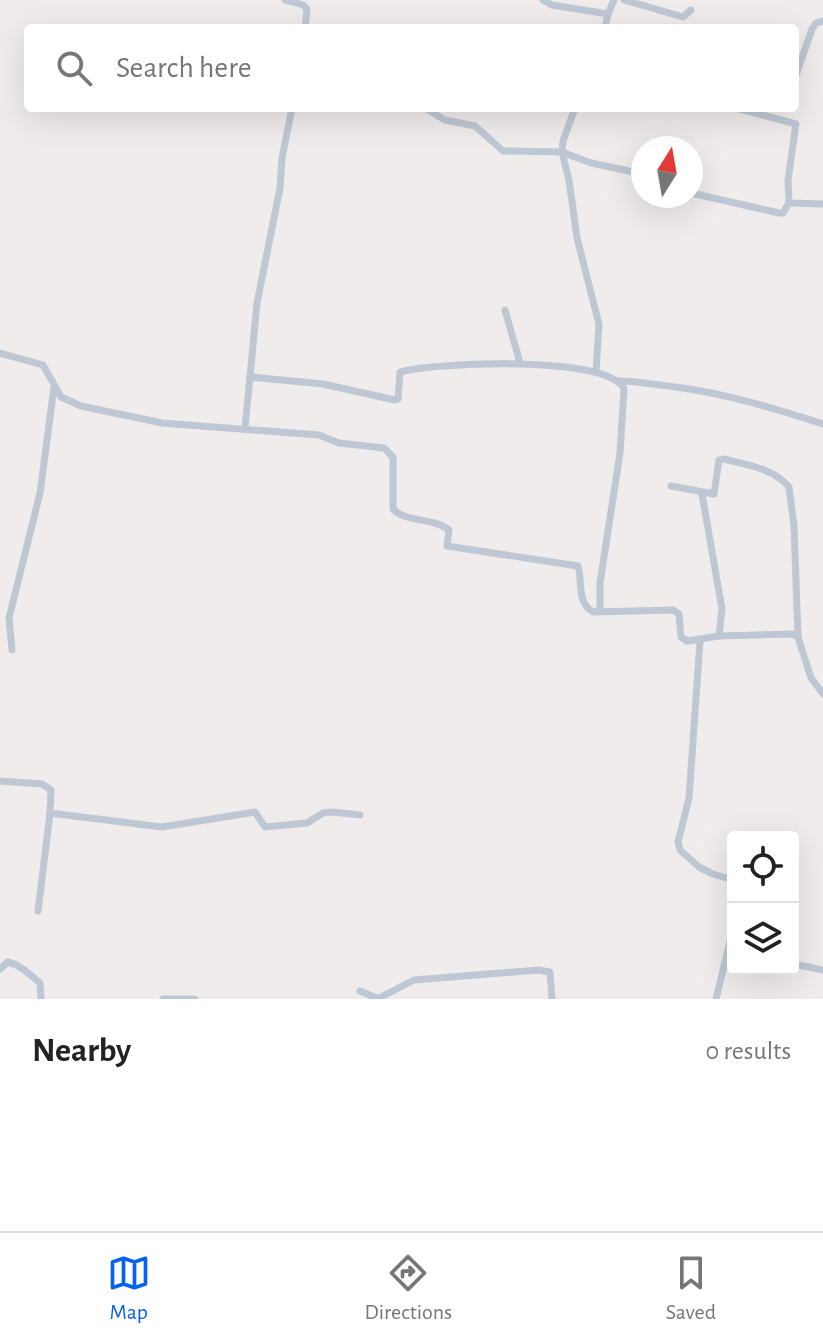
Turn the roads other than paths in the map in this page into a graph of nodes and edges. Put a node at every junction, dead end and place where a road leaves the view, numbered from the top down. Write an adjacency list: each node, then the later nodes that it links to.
1 (285, 0): 8 (street)
2 (543, 0): 6 (street)
3 (614, 0): 6 (street)
4 (624, 0): 5 (street)
5 (691, 10)
6 (608, 14): 9 (street)
7 (823, 21): 10 (street)
8 (305, 24)
9 (606, 24)
10 (799, 66)
11 (291, 112): 26 (street)
12 (432, 112): 17 (street)
13 (574, 112): 17 (street)
14 (753, 112): 16 (street)
15 (784, 112): 16 (street)
16 (782, 119): 20 (street)
17 (562, 152): 18 (street); 25 (street)
18 (631, 171)
19 (703, 196): 20 (street)
20 (789, 203): 21 (street)
21 (823, 204)
22 (505, 310): 24 (street)
23 (0, 353): 28 (street)
24 (520, 363): 25 (street); 26 (street)
25 (596, 372): 27 (street)
26 (250, 377): 30 (street)
27 (619, 381): 29 (street); 33 (street)
28 (54, 387): 30 (street); 37 (street)
29 (823, 424)
30 (245, 428): 33 (street)
31 (671, 486): 32 (street)
32 (702, 494): 34 (street); 35 (street)
33 (600, 611): 36 (street)
34 (719, 636): 35 (street); 36 (street)
35 (798, 637): 38 (street)
36 (700, 641): 42 (street)
37 (12, 650)
38 (823, 694)
39 (0, 781): 40 (street)
40 (50, 813): 41 (street); 43 (street)
41 (360, 815)
42 (727, 878)
43 (38, 911)
44 (727, 954): 54 (street)
45 (799, 965): 47 (street)
46 (0, 969): 49 (street)
47 (823, 970)
48 (360, 991): 52 (street)
49 (41, 999)
50 (163, 999): 51 (street)
51 (195, 999)
52 (378, 999): 53 (street)
53 (552, 999)
54 (716, 999)

